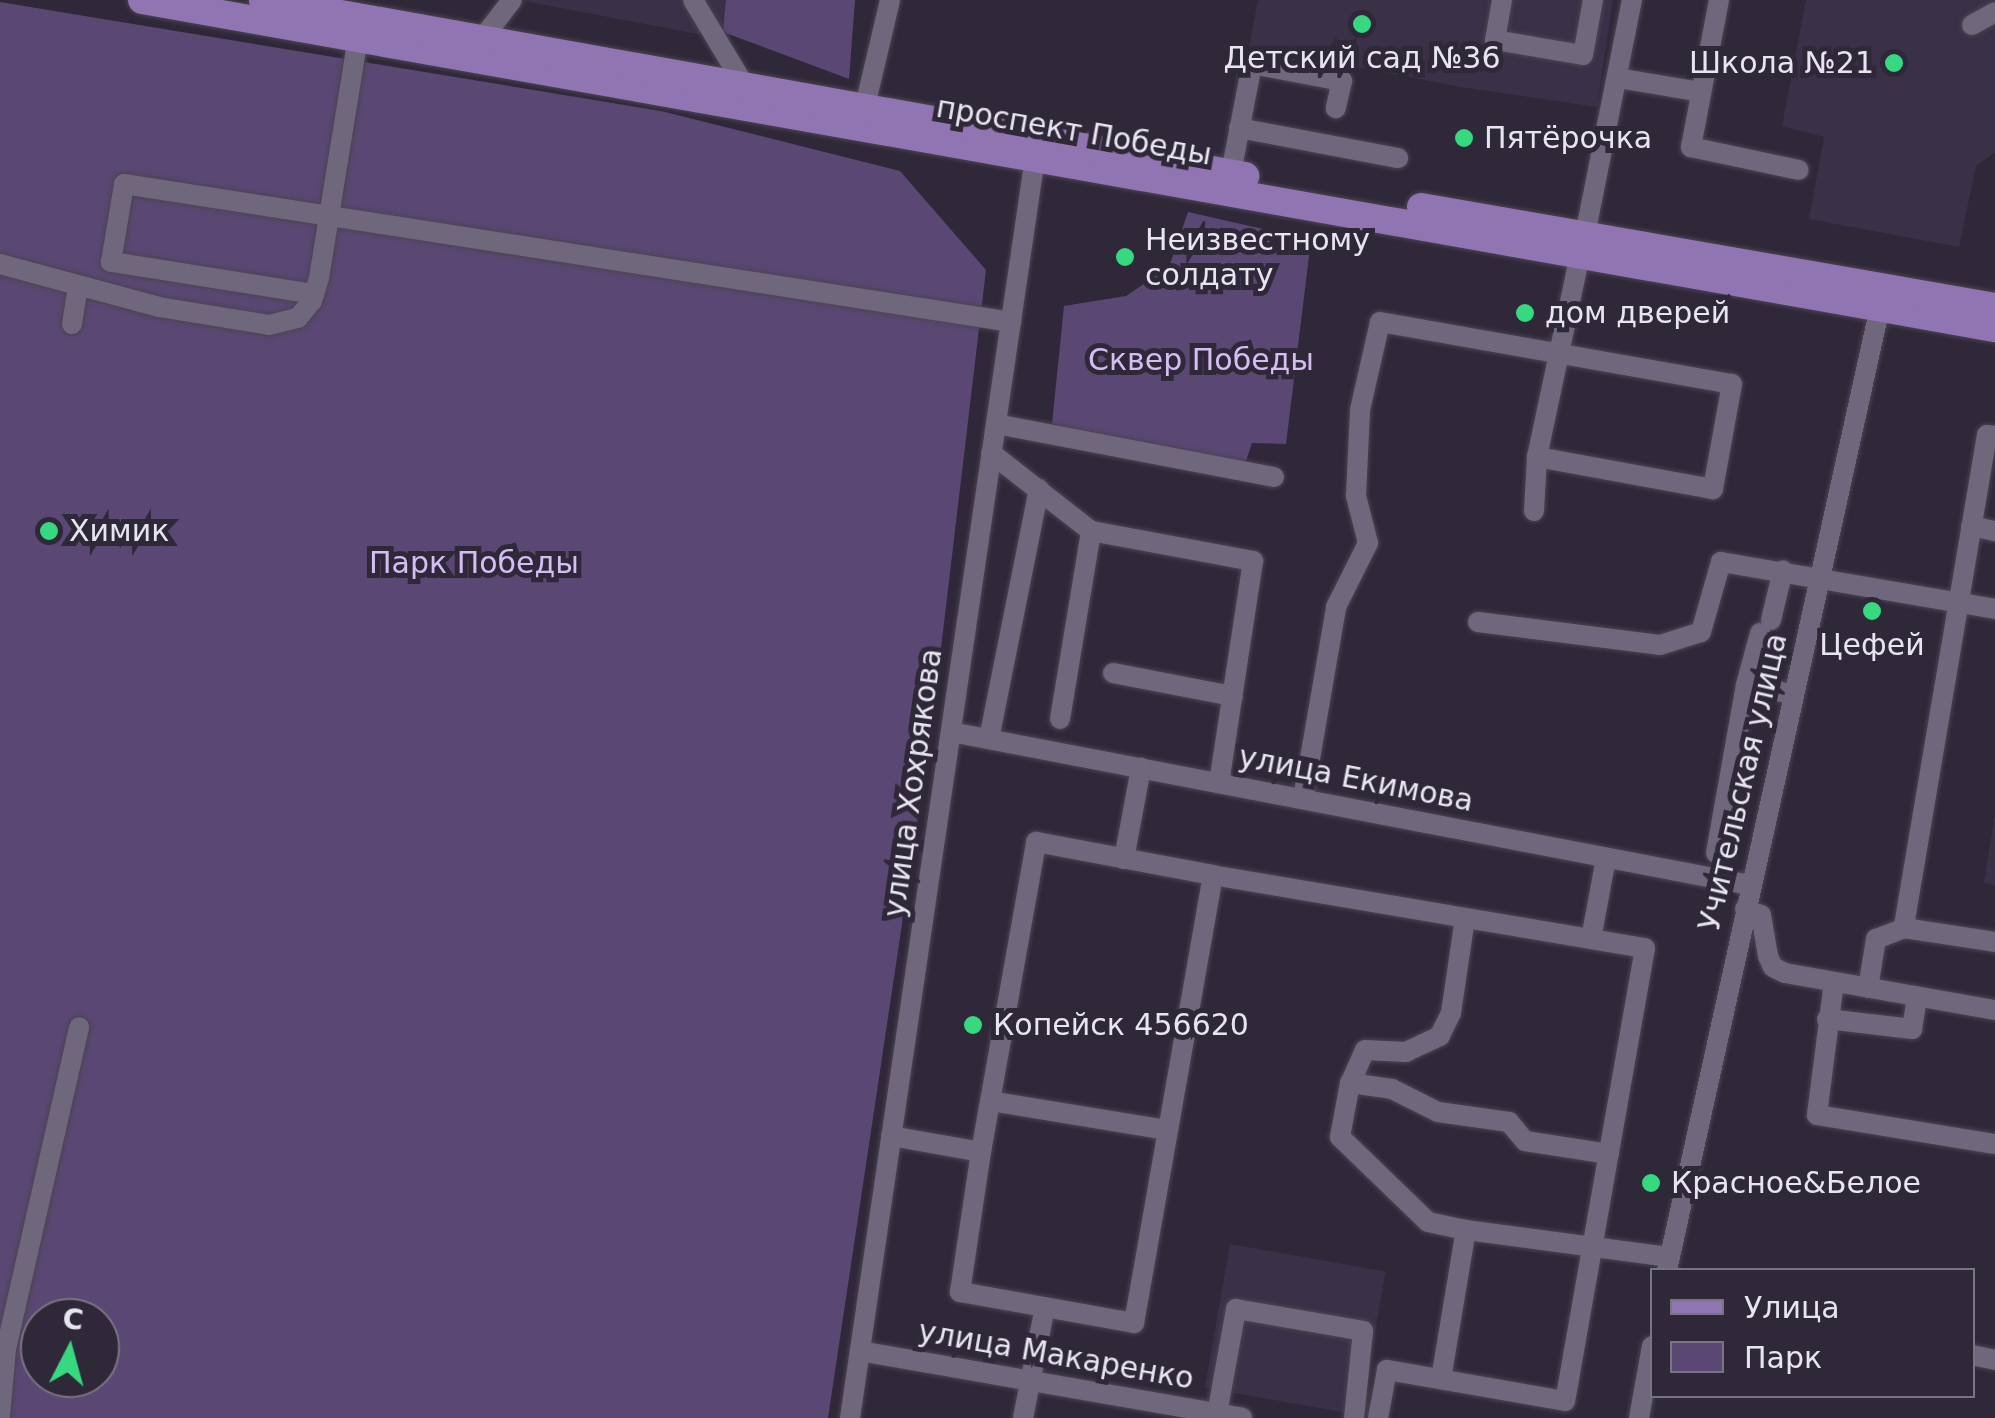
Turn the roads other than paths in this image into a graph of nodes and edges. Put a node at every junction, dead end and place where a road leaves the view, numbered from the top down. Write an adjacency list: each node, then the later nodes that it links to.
1 (142, 0): 13 (main road, проспект Победы)
2 (262, 0): 10 (main road, проспект Победы)
3 (512, 0): 14 (street)
4 (693, 0): 16 (street)
5 (890, 0): 18 (street)
6 (1502, 0): 7 (street)
7 (1594, 0)
8 (1632, 0): 15 (street)
9 (1719, 0): 17 (street)
10 (328, 6): 14 (main road, проспект Победы)
11 (1995, 12): 12 (street)
12 (1972, 25)
13 (358, 38): 21 (main road, проспект Победы); 25 (street)
14 (482, 39): 16 (main road, проспект Победы)
15 (1618, 78): 17 (street); 26 (street)
16 (744, 85): 18 (main road, проспект Победы)
17 (1701, 92): 23 (street)
18 (865, 106): 21 (main road, проспект Победы)
19 (1336, 108): 20 (street)
20 (1240, 128): 22 (street); 24 (street)
21 (1036, 146): 24 (main road, проспект Победы); 26 (main road, проспект Победы); 32 (street, улица Хохрякова)
22 (1398, 158)
23 (1799, 170)
24 (1231, 173): 26 (main road, проспект Победы)
25 (330, 219): 29 (street); 29 (street); 32 (street)
26 (1583, 245): 30 (main road, проспект Победы); 35 (street)
27 (0, 264): 28 (street)
28 (78, 285): 29 (street); 33 (street)
29 (314, 294)
30 (1882, 297): 31 (main road, проспект Победы); 34 (main road, проспект Победы); 47 (street, Учительская улица)
31 (1995, 307)
32 (1011, 322): 36 (street, улица Хохрякова)
33 (72, 324)
34 (1995, 328)
35 (1559, 353): 39 (street); 39 (street); 60 (street)
36 (996, 424): 38 (street, улица Хохрякова); 40 (street)
37 (1995, 436): 43 (street)
38 (992, 453): 41 (street); 56 (street, улица Хохрякова)
39 (1537, 458): 42 (street)
40 (1274, 477)
41 (1040, 489): 44 (street); 57 (street)
42 (1534, 511)
43 (1971, 526): 45 (street); 48 (street)
44 (1092, 530): 54 (street); 55 (street)
45 (1995, 530)
46 (1783, 570): 47 (street); 50 (street); 52 (street)
47 (1821, 576): 48 (street); 53 (street, Учительская улица)
48 (1958, 603): 49 (street); 68 (street)
49 (1995, 609)
50 (1478, 622)
51 (1113, 674): 54 (street)
52 (1746, 686): 53 (street); 61 (street)
53 (1792, 694): 65 (street, Учительская улица)
54 (1233, 696): 59 (street)
55 (1060, 719)
56 (950, 732): 57 (street, улица Екимова); 80 (street, улица Хохрякова)
57 (989, 739): 58 (street, улица Екимова)
58 (1141, 768): 59 (street, улица Екимова); 63 (street)
59 (1219, 784): 60 (street, улица Екимова)
60 (1303, 800): 62 (street, улица Екимова)
61 (1716, 853)
62 (1606, 858): 65 (street, улица Екимова); 69 (street)
63 (1124, 859): 64 (street); 78 (street)
64 (1212, 875): 67 (street); 79 (street)
65 (1750, 885): 66 (street, Учительская улица)
66 (1745, 909): 71 (street); 86 (street, Учительская улица)
67 (1466, 918): 69 (street); 77 (street)
68 (1904, 928): 70 (street); 72 (street)
69 (1591, 939): 83 (street)
70 (1995, 942)
71 (1834, 982): 72 (street); 75 (street)
72 (1868, 988): 73 (street)
73 (1918, 996): 74 (street); 75 (street)
74 (1995, 1010)
75 (1828, 1018): 81 (street)
76 (79, 1027): 93 (street)
77 (1350, 1083): 83 (street); 84 (street)
78 (990, 1101): 79 (street); 82 (street)
79 (1168, 1130): 87 (street)
80 (892, 1136): 82 (street); 88 (street, улица Хохрякова)
81 (1995, 1144)
82 (981, 1152): 87 (street)
83 (1609, 1154): 85 (street)
84 (1466, 1230): 85 (street); 91 (street)
85 (1594, 1248): 86 (street); 91 (street)
86 (1668, 1264)
87 (1045, 1307): 90 (street)
88 (860, 1350): 90 (street, улица Макаренко); 94 (street, улица Хохрякова)
89 (1650, 1357): 99 (street)
90 (1031, 1380): 92 (street, улица Макаренко); 95 (street)
91 (1441, 1380): 98 (street)
92 (1217, 1414): 96 (street, улица Макаренко); 97 (street)
93 (0, 1416)
94 (850, 1418)
95 (1023, 1418)
96 (1242, 1418)
97 (1354, 1418)
98 (1378, 1418)
99 (1639, 1418)

